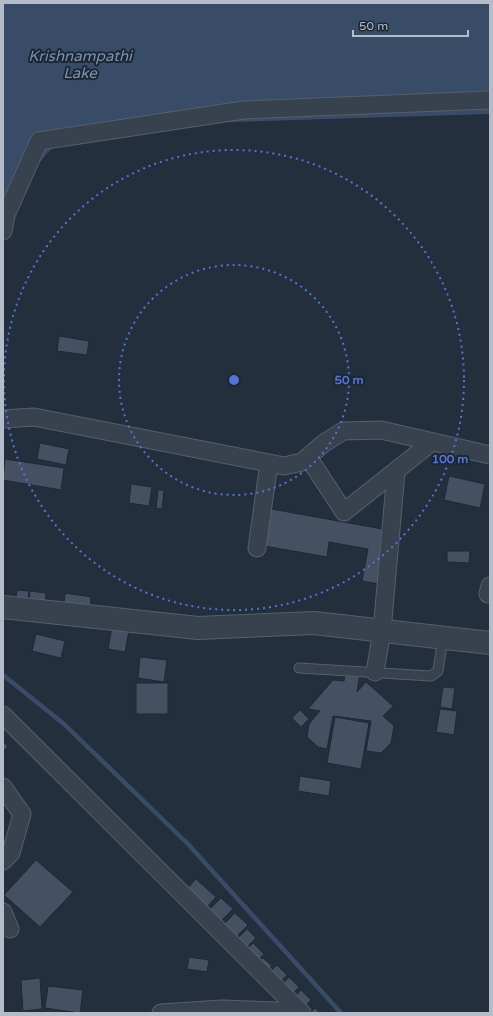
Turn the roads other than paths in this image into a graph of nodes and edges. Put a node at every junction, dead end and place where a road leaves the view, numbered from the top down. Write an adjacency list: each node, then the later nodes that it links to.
1 (489, 100): 2 (street)
2 (4, 220)
3 (3, 419): 7 (street)
4 (432, 442): 5 (street); 6 (street); 8 (street)
5 (490, 455)
6 (308, 457): 7 (street); 8 (street)
7 (269, 463): 9 (street)
8 (396, 472): 11 (street)
9 (257, 548)
10 (3, 607): 11 (street)
11 (382, 630): 12 (street); 15 (street)
12 (442, 637): 13 (street); 15 (lane)
13 (490, 643)
14 (298, 668): 15 (lane)
15 (376, 672)
16 (3, 715): 23 (street)
17 (3, 787): 18 (street)
18 (3, 861)
19 (3, 912): 20 (street)
20 (10, 929)
21 (284, 1012): 22 (street); 23 (street)
22 (161, 1013)
23 (301, 1013)

